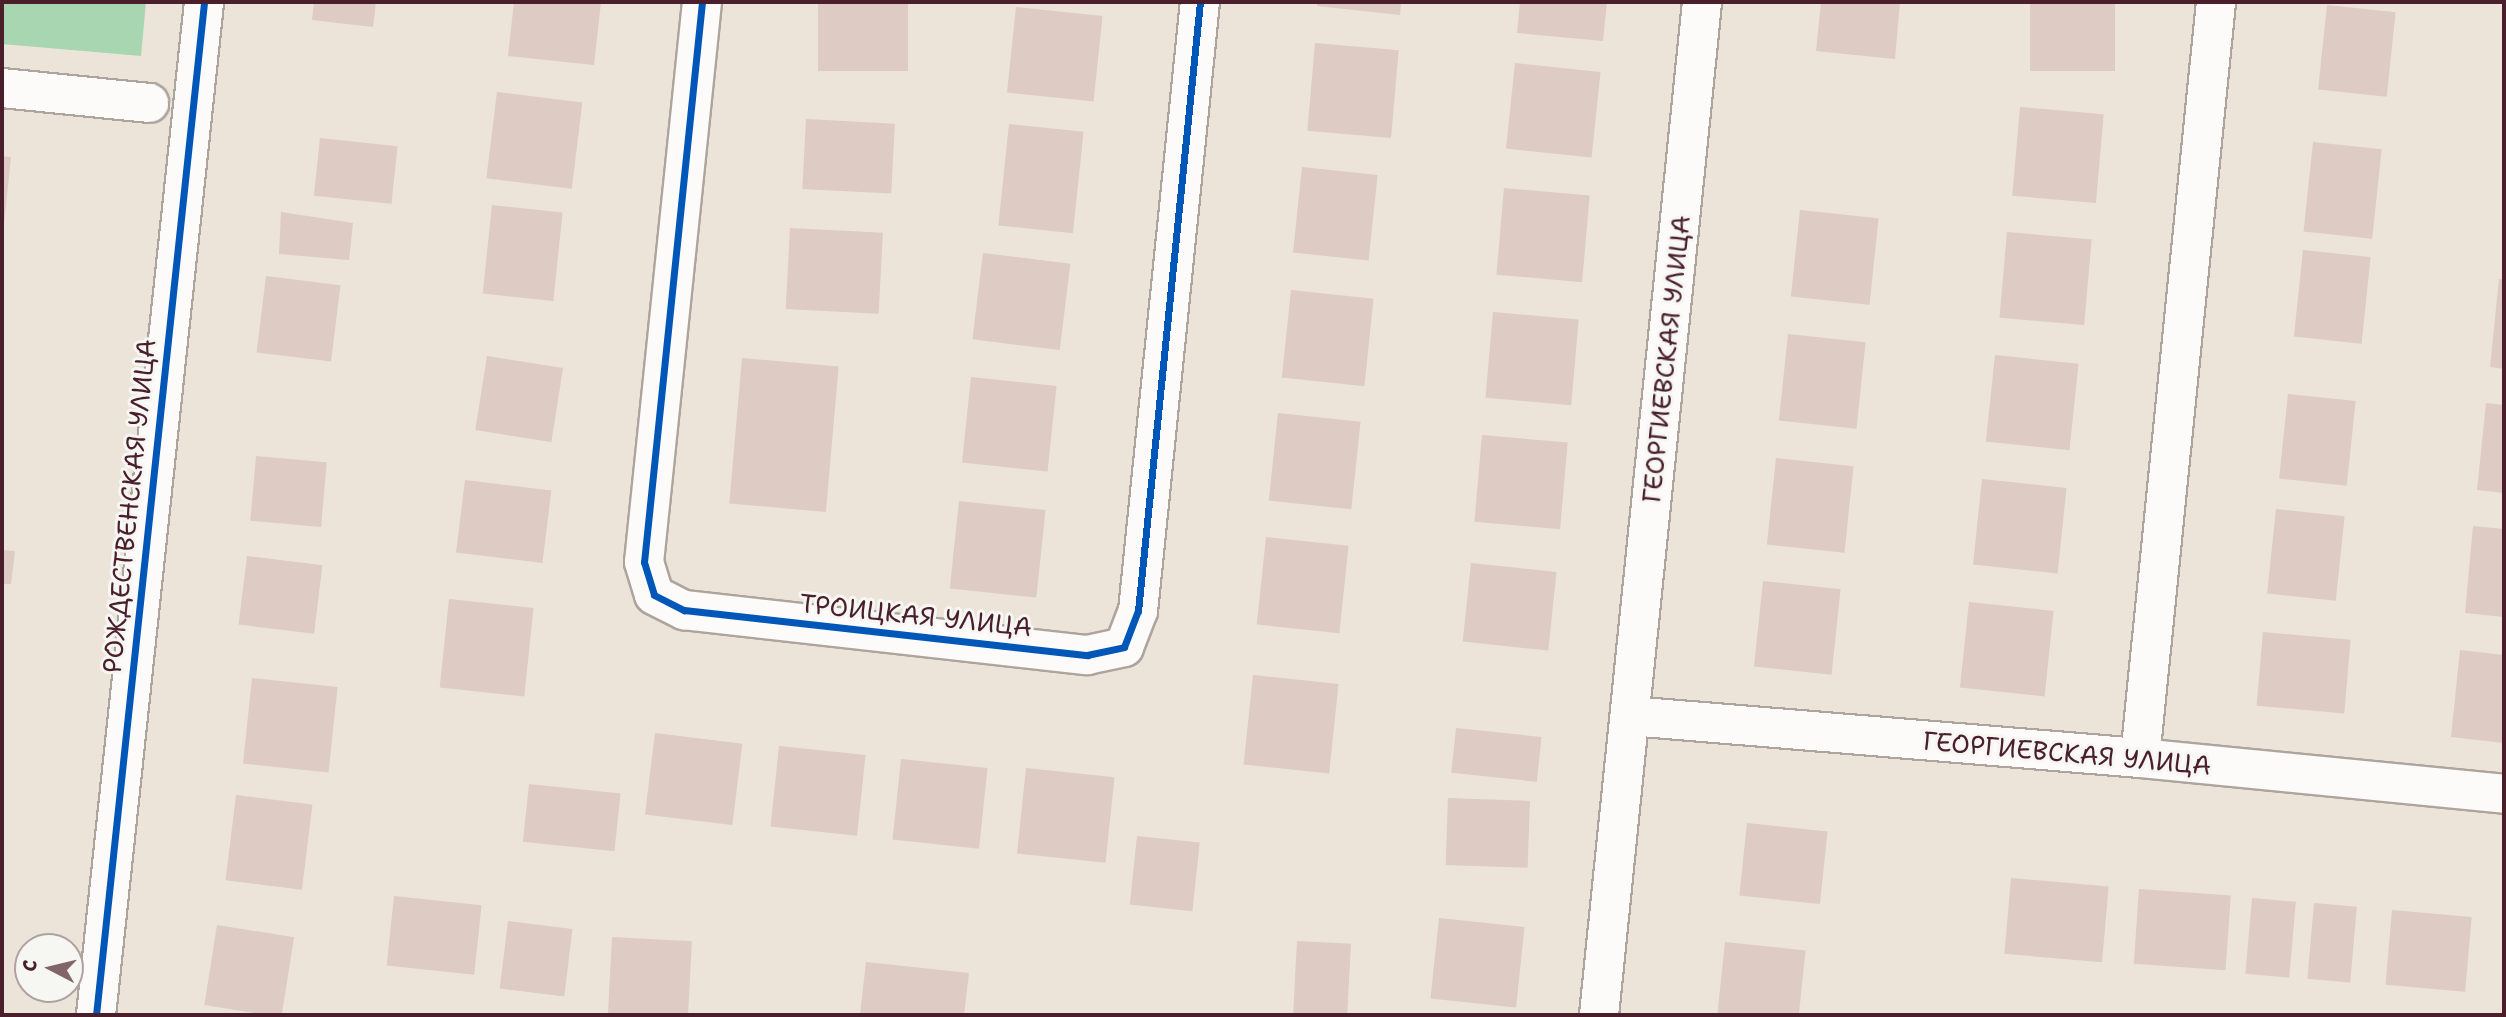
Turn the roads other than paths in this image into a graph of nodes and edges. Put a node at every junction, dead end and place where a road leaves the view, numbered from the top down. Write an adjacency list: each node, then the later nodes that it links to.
1 (204, 2): 11 (street, РОЖДЕСТВЕНСКАЯ УЛИЦА)
2 (702, 2): 3 (street, ТРОИЦКАЯ УЛИЦА)
3 (1200, 2)
4 (1702, 2): 8 (street, ГЕОРГИЕВСКАЯ УЛИЦА)
5 (2216, 2): 9 (street)
6 (2, 88): 7 (street)
7 (149, 103)
8 (1630, 716): 9 (street, ГЕОРГИЕВСКАЯ УЛИЦА); 12 (street, ГЕОРГИЕВСКАЯ УЛИЦА)
9 (2140, 758): 10 (street, ГЕОРГИЕВСКАЯ УЛИЦА)
10 (2504, 794)
11 (96, 1015)
12 (1598, 1015)

